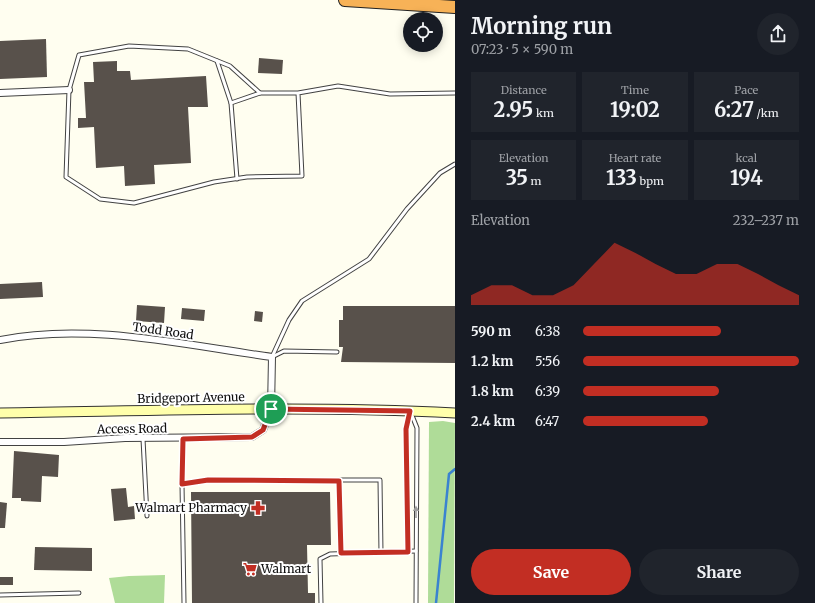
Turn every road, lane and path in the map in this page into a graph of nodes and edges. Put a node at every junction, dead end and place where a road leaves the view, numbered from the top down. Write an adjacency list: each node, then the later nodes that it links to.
1 (345, 0): 2 (highway)
2 (455, 7)
3 (217, 61): 4 (lane); 5 (lane); 9 (lane)
4 (68, 90): 6 (street); 11 (lane)
5 (260, 92): 7 (lane); 9 (lane)
6 (0, 93)
7 (298, 93): 8 (lane); 11 (lane)
8 (455, 93)
9 (231, 103): 11 (lane)
10 (455, 164): 14 (lane)
11 (237, 179)
12 (0, 340): 14 (street, Todd Road)
13 (338, 352): 14 (lane)
14 (272, 357): 15 (street)
15 (271, 409): 16 (main road, Bridgeport Avenue); 17 (main road, Bridgeport Avenue); 20 (street, Access Road)
16 (410, 411): 18 (main road, Bridgeport Avenue); 25 (lane, one-way to 16); 27 (lane)
17 (0, 413)
18 (455, 413)
19 (143, 438): 20 (street, Access Road); 21 (street, Access Road); 24 (lane)
20 (183, 439): 23 (lane)
21 (0, 442)
22 (339, 481): 23 (lane); 26 (lane); 28 (lane)
23 (182, 484): 31 (lane)
24 (147, 516)
25 (416, 551): 27 (lane); 33 (lane)
26 (381, 552): 27 (lane); 28 (lane)
27 (408, 552)
28 (341, 553): 32 (lane)
29 (79, 592): 30 (lane)
30 (0, 595)
31 (184, 603)
32 (321, 603)
33 (416, 603)

